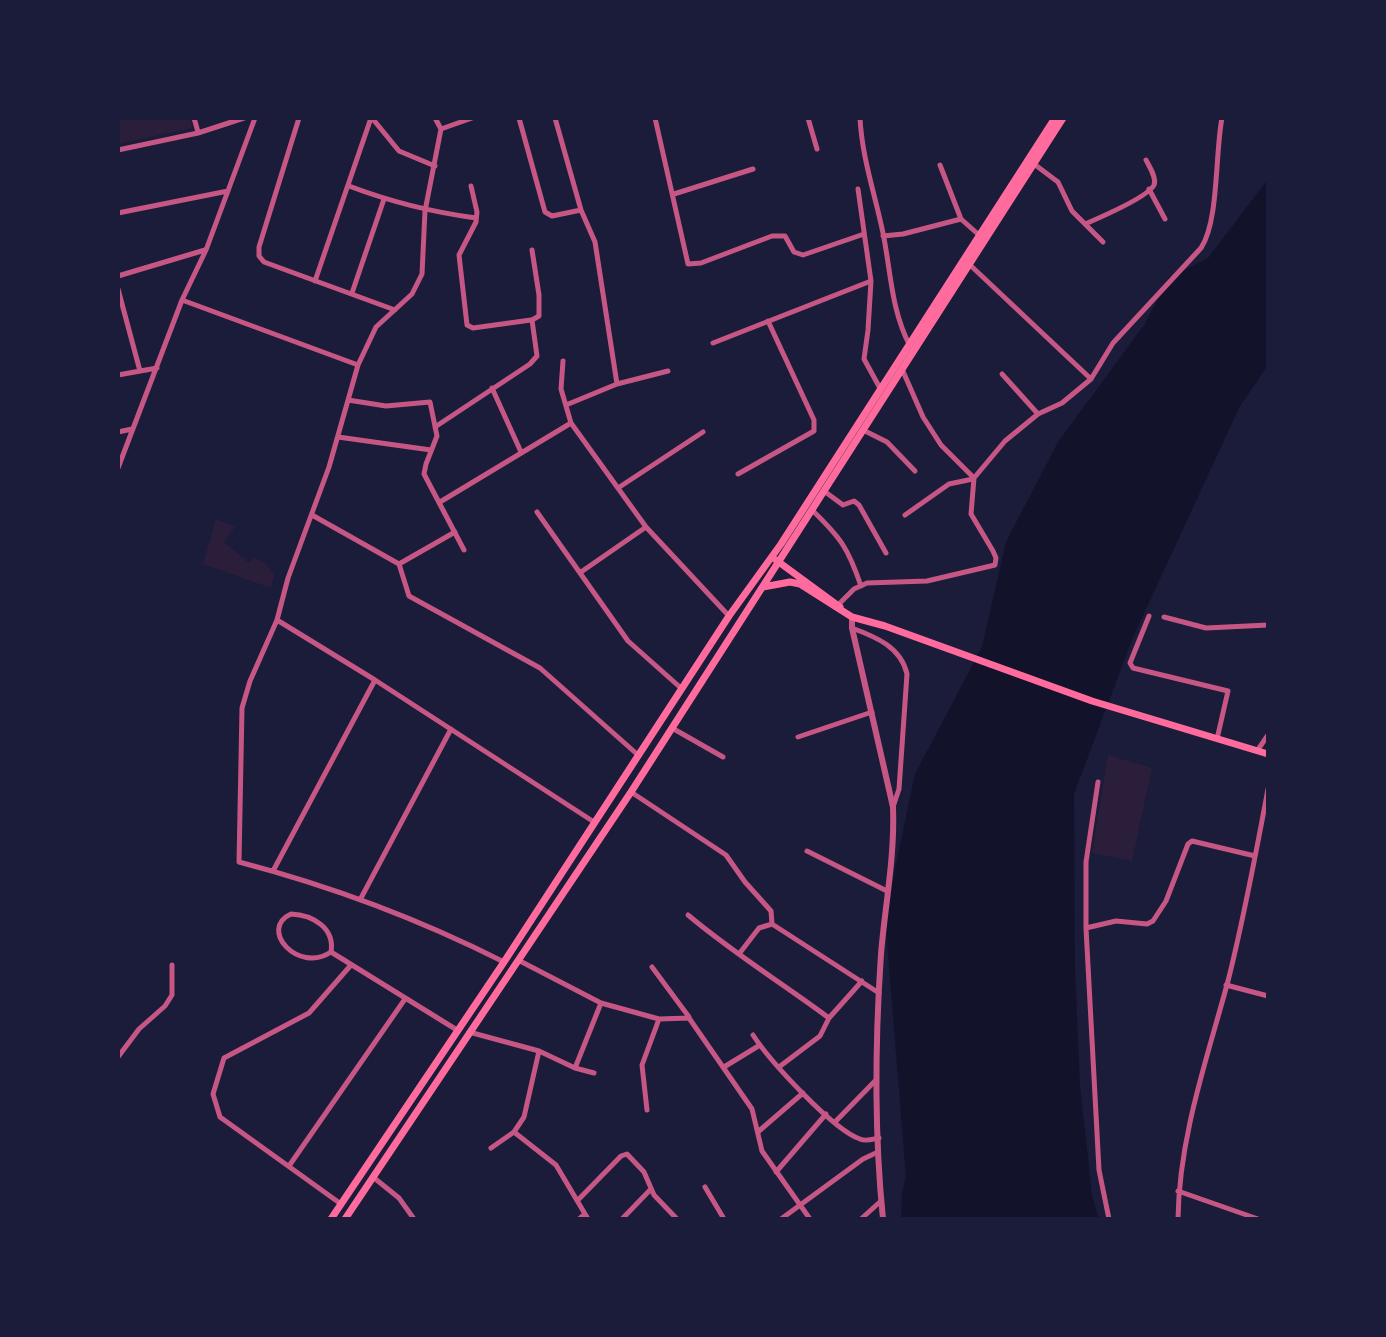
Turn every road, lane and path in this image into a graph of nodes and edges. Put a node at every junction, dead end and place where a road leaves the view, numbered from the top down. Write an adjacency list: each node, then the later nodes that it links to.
1 (194, 118): 17 (street)
2 (243, 118): 17 (street)
3 (255, 118): 29 (street)
4 (299, 118): 47 (street)
5 (371, 118): 23 (street); 25 (street)
6 (435, 118): 16 (street)
7 (472, 118): 16 (street)
8 (519, 118): 32 (street)
9 (555, 118): 32 (street)
10 (655, 118): 30 (street)
11 (808, 118): 18 (street)
12 (860, 118): 41 (street)
13 (1055, 118): 40 (main road)
14 (1063, 118): 21 (main road)
15 (1222, 118): 65 (street)
16 (441, 129): 23 (street)
17 (198, 133): 19 (street)
18 (817, 149)
19 (118, 150)
20 (1146, 160): 28 (street)
21 (1034, 164): 38 (street); 45 (main road)
22 (940, 165): 36 (street)
23 (435, 166): 33 (street)
24 (753, 169): 30 (street)
25 (349, 186): 31 (street); 47 (street)
26 (471, 186): 35 (street)
27 (858, 189): 39 (street)
28 (1149, 189): 37 (street); 38 (street)
29 (229, 191): 34 (street); 43 (street)
30 (674, 194): 39 (street)
31 (384, 199): 33 (street); 50 (street)
32 (581, 210): 66 (street)
33 (425, 211): 35 (street); 52 (street)
34 (118, 213)
35 (476, 218): 53 (street)
36 (961, 219): 40 (street); 41 (street)
37 (1165, 219)
38 (1085, 224): 42 (street)
39 (864, 234): 48 (street)
40 (979, 235): 56 (main road)
41 (883, 236): 56 (street)
42 (1103, 242)
43 (206, 250): 46 (street); 51 (street)
44 (532, 250): 53 (street)
45 (969, 264): 60 (main road); 65 (street)
46 (118, 276)
47 (315, 281): 50 (street)
48 (871, 281): 54 (street); 68 (street)
49 (118, 289): 61 (street)
50 (352, 293): 52 (street)
51 (182, 300): 58 (street); 59 (street)
52 (395, 310): 58 (street)
53 (532, 320): 67 (street)
54 (768, 321): 55 (street); 83 (street)
55 (713, 343)
56 (910, 347): 68 (main road)
57 (563, 361): 70 (street)
58 (358, 365): 69 (street)
59 (158, 368): 61 (street); 74 (street)
60 (902, 369): 75 (main road); 84 (street)
61 (140, 371): 64 (street)
62 (668, 371): 66 (street)
63 (1002, 374): 71 (street)
64 (118, 375)
65 (1091, 379): 71 (street)
66 (617, 384): 70 (street)
67 (492, 388): 73 (street); 80 (street)
68 (881, 390): 96 (main road)
69 (348, 400): 73 (street); 78 (street)
70 (566, 405): 72 (street)
71 (1038, 414): 84 (street)
72 (571, 423): 80 (street); 85 (street)
73 (435, 427): 79 (street)
74 (132, 429): 76 (street); 81 (street)
75 (863, 430): 82 (street); 86 (main road)
76 (118, 432)
77 (703, 432): 85 (street)
78 (338, 437): 79 (street); 90 (street)
79 (431, 450): 87 (street)
80 (521, 452): 87 (street)
81 (118, 468)
82 (915, 471)
83 (738, 474)
84 (974, 478): 91 (street); 99 (street)
85 (618, 488): 92 (street)
86 (824, 491): 88 (main road); 95 (street)
87 (440, 502): 93 (street)
88 (812, 510): 96 (main road); 99 (street)
89 (537, 512): 98 (street)
90 (312, 515): 97 (street); 106 (street)
91 (905, 515)
92 (646, 527): 98 (street); 102 (street)
93 (455, 532): 94 (street); 97 (street)
94 (464, 550)
95 (886, 553)
96 (776, 560): 100 (main road); 101 (main road); 102 (main road)
97 (399, 564): 119 (street)
98 (581, 572): 110 (street)
99 (861, 586): 101 (street)
100 (762, 587): 101 (main road); 112 (main road)
101 (838, 607): 104 (main road)
102 (729, 616): 110 (main road)
103 (1149, 616): 116 (street)
104 (852, 617): 108 (street); 116 (main road)
105 (1164, 617): 107 (street)
106 (277, 620): 109 (street); 128 (street)
107 (1268, 625)
108 (852, 628): 111 (street); 124 (street)
109 (375, 680): 113 (street); 128 (street)
110 (682, 689): 119 (main road)
111 (872, 712): 115 (street); 124 (street)
112 (672, 728): 120 (street); 123 (main road)
113 (451, 729): 125 (street); 130 (street)
114 (1268, 735): 117 (street)
115 (798, 737)
116 (1217, 739): 117 (main road)
117 (1257, 752): 118 (main road)
118 (1268, 754)
119 (638, 755): 125 (main road)
120 (723, 757)
121 (1098, 782): 133 (street)
122 (1268, 789): 127 (street)
123 (631, 792): 132 (street); 136 (main road)
124 (893, 807): 129 (street)
125 (594, 822): 137 (main road)
126 (807, 851): 129 (street)
127 (1256, 856): 133 (street); 142 (street)
128 (273, 871): 130 (street)
129 (887, 891): 143 (street)
130 (361, 898): 137 (street)
131 (688, 915): 135 (street)
132 (772, 924): 135 (street); 141 (street)
133 (1086, 928): 192 (street)
134 (331, 952): 134 (street); 139 (street)
135 (739, 954): 148 (street)
136 (518, 960): 146 (street); 151 (main road)
137 (504, 962): 150 (main road)
138 (172, 965): 155 (street)
139 (351, 965): 145 (street); 170 (street)
140 (652, 967): 147 (street)
141 (862, 981): 143 (street); 148 (street)
142 (1226, 985): 144 (street); 175 (street)
143 (879, 993): 160 (street)
144 (1268, 996)
145 (405, 999): 150 (street); 170 (street)
146 (601, 1003): 149 (street); 158 (street)
147 (689, 1018): 149 (street); 156 (street)
148 (829, 1018): 157 (street)
149 (659, 1019): 162 (street)
150 (457, 1030): 178 (main road)
151 (468, 1032): 154 (street); 172 (main road)
152 (753, 1035): 153 (street)
153 (760, 1045): 156 (street); 157 (street)
154 (539, 1051): 158 (street); 166 (street)
155 (118, 1057)
156 (724, 1067): 165 (street)
157 (779, 1067): 161 (street)
158 (575, 1068): 159 (street)
159 (594, 1073)
160 (875, 1081): 164 (street); 167 (street)
161 (803, 1093): 163 (street); 165 (street)
162 (647, 1110)
163 (826, 1114): 164 (street); 171 (street)
164 (835, 1122): 167 (street)
165 (759, 1131): 171 (street)
166 (514, 1132): 168 (street); 176 (street)
167 (879, 1138): 169 (street)
168 (491, 1148)
169 (879, 1152): 177 (street); 179 (street)
170 (289, 1166): 178 (street)
171 (776, 1172): 179 (street)
172 (372, 1177): 182 (main road); 183 (street)
173 (705, 1187): 187 (street)
174 (650, 1190): 176 (street); 185 (street); 186 (street)
175 (1178, 1191): 193 (street); 194 (street)
176 (578, 1200): 180 (street)
177 (881, 1201): 190 (street); 191 (street)
178 (341, 1204): 181 (main road)
179 (799, 1207): 188 (street); 189 (street)
180 (587, 1216): 184 (street)
181 (331, 1219)
182 (345, 1219)
183 (414, 1219)
184 (579, 1219)
185 (622, 1219)
186 (677, 1219)
187 (724, 1219)
188 (781, 1219)
189 (810, 1219)
190 (861, 1219)
191 (883, 1219)
192 (1109, 1219)
193 (1178, 1219)
194 (1258, 1219)

